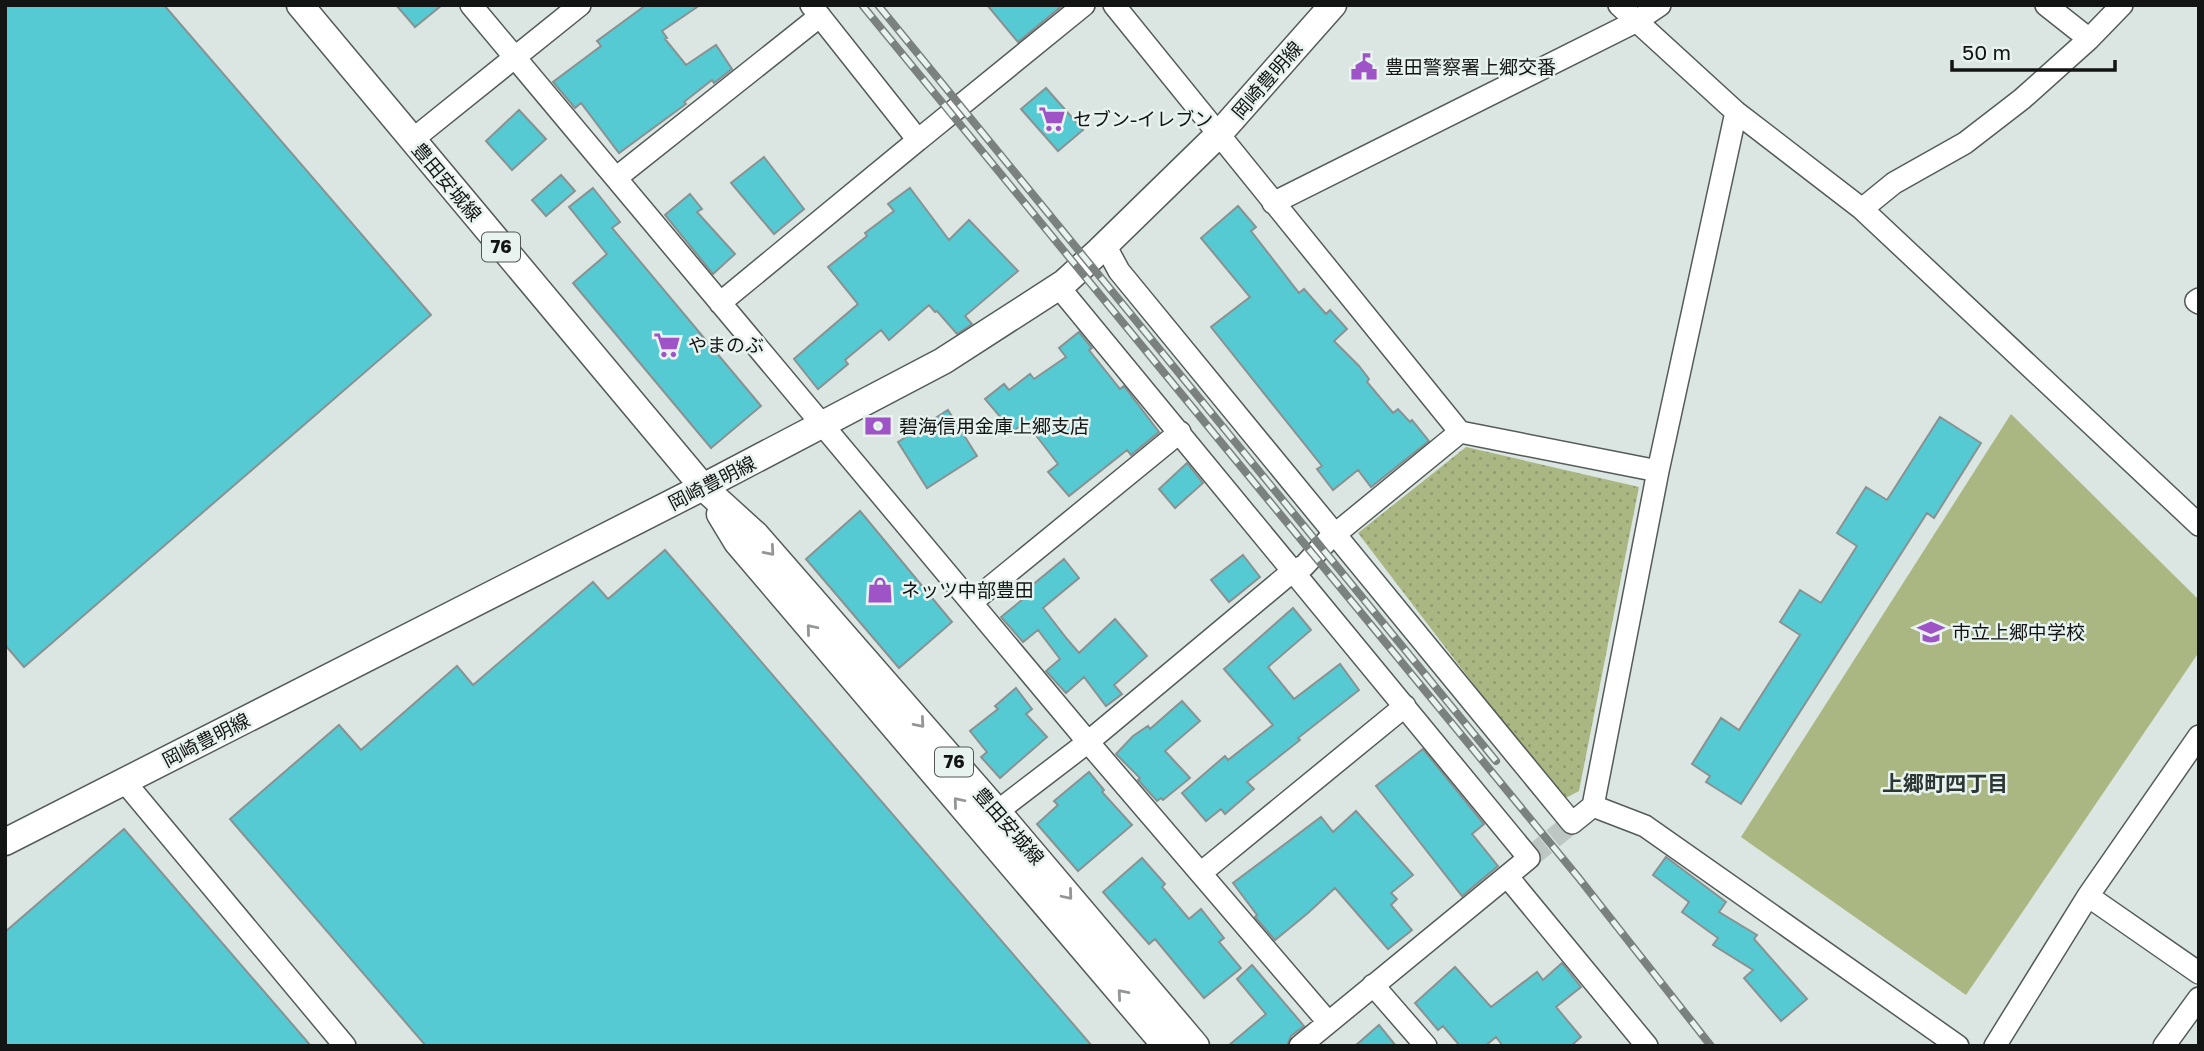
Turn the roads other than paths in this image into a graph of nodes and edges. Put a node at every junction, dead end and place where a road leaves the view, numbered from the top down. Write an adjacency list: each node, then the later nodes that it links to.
1 (300, 5): 17 (main road, 豊田安城線 / 76)
2 (471, 5): 14 (street)
3 (580, 5): 14 (street)
4 (1084, 5): 18 (street)
5 (1114, 5): 16 (street)
6 (1333, 5): 16 (main road, 岡崎豊明線)
7 (1619, 5): 12 (street)
8 (1660, 5): 12 (street)
9 (2046, 5): 13 (street)
10 (2122, 5): 13 (street)
11 (816, 11): 18 (street); 19 (street)
12 (1635, 22): 15 (street); 20 (street)
13 (2089, 39): 21 (street)
14 (515, 58): 17 (street); 19 (street)
15 (1736, 113): 21 (street); 28 (street)
16 (1218, 135): 20 (street); 22 (main road, 岡崎豊明線)
17 (412, 140): 29 (main road, 豊田安城線 / 76)
18 (918, 140): 24 (street)
19 (615, 177): 24 (street)
20 (1273, 202): 27 (street)
21 (1862, 209): 30 (street)
22 (1105, 245): 23 (main road, 岡崎豊明線); 32 (street)
23 (1058, 286): 25 (main road, 岡崎豊明線); 26 (street)
24 (720, 303): 25 (street)
25 (824, 425): 29 (main road, 岡崎豊明線); 34 (street)
26 (1180, 432): 33 (street); 34 (street)
27 (1460, 432): 28 (street); 32 (street)
28 (1658, 471): 39 (street)
29 (703, 487): 38 (main road, 岡崎豊明線); 40 (main road, 豊田安城線 / 76)
30 (2191, 503): 31 (street)
31 (2199, 525)
32 (1336, 533): 33 (street); 39 (street)
33 (1294, 570): 35 (street); 37 (street)
34 (972, 602): 37 (street)
35 (1405, 706): 42 (street); 43 (street)
36 (2199, 736): 44 (street)
37 (1088, 742): 40 (street); 42 (street)
38 (124, 781): 41 (main road, 岡崎豊明線); 49 (street)
39 (1593, 806): 55 (street)
40 (987, 819): 50 (main road, 豊田安城線 / 76, one-way to 40); 51 (main road, 豊田安城線 / 76, one-way to 51)
41 (5, 842)
42 (1202, 872): 48 (street)
43 (1507, 876): 46 (street); 54 (street)
44 (2088, 896): 45 (street); 56 (street)
45 (2199, 973)
46 (1373, 985): 48 (street); 53 (street)
47 (2199, 999): 57 (street)
48 (1328, 1022): 52 (street)
49 (345, 1046)
50 (1166, 1046)
51 (1196, 1046)
52 (1300, 1046)
53 (1426, 1046)
54 (1647, 1046)
55 (1958, 1046)
56 (1995, 1046)
57 (2164, 1046)

